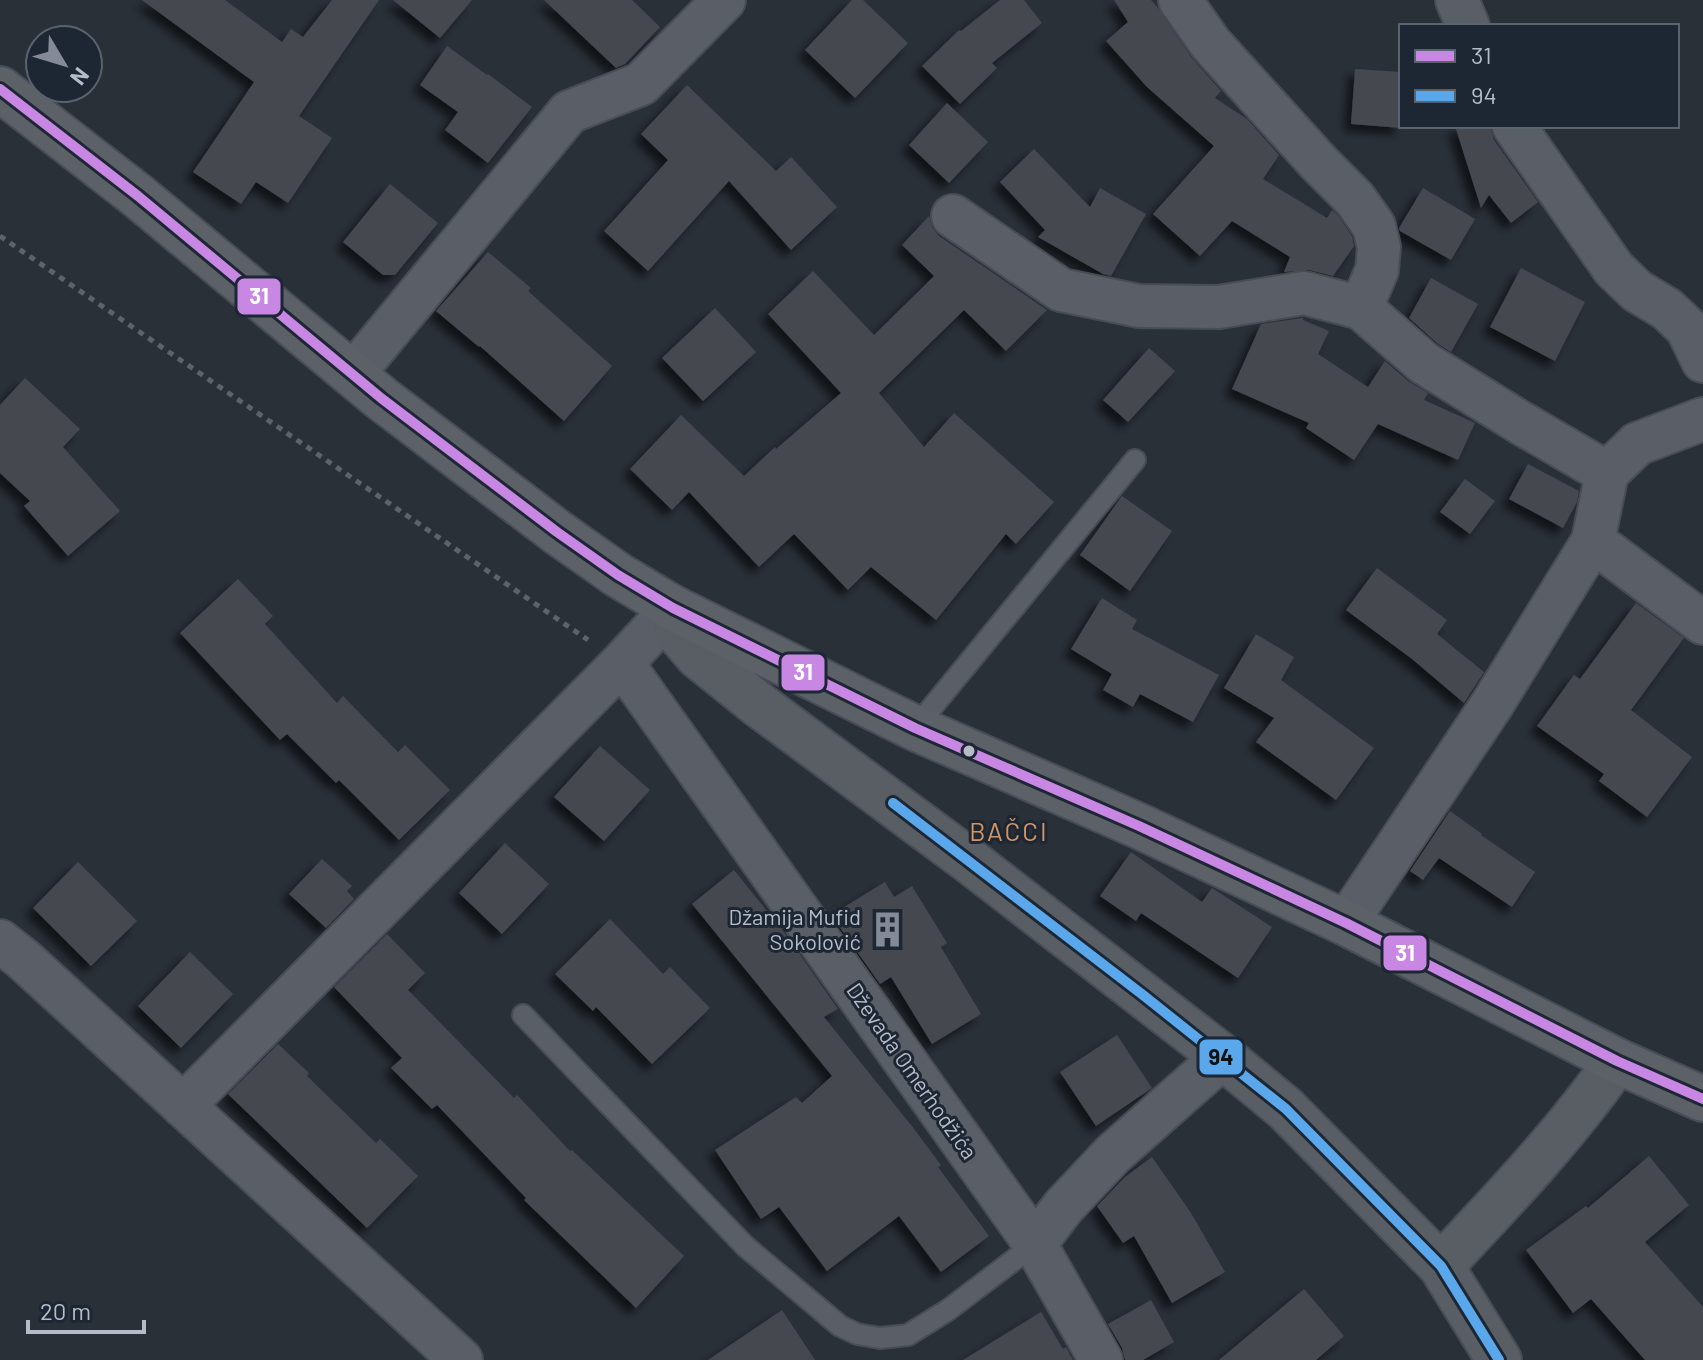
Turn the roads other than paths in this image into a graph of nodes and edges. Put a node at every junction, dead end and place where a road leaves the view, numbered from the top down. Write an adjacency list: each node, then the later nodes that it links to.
1 (724, 0): 10 (street)
2 (1180, 0): 8 (street)
3 (1457, 0): 4 (street)
4 (1467, 24)
5 (0, 89): 10 (main road)
6 (1515, 128): 9 (street)
7 (953, 216): 8 (street)
8 (1361, 308): 13 (street)
9 (1703, 361)
10 (353, 374): 15 (main road)
11 (1703, 419): 13 (street)
12 (1135, 460): 18 (lane)
13 (1607, 473): 14 (street)
14 (1593, 541): 16 (street); 19 (street)
15 (673, 608): 17 (street); 18 (main road); 22 (main road)
16 (1703, 623)
17 (622, 663): 25 (street); 26 (street, Dževada Omerhodžića)
18 (915, 728): 19 (main road)
19 (1346, 923): 23 (main road)
20 (0, 941): 25 (street)
21 (523, 1015): 26 (lane)
22 (1223, 1057): 26 (street); 27 (main road)
23 (1617, 1061): 24 (main road); 27 (main road)
24 (1703, 1099)
25 (183, 1106): 28 (street)
26 (1035, 1244): 29 (street, Dževada Omerhodžića)
27 (1441, 1266): 30 (main road)
28 (461, 1360)
29 (1101, 1360)
30 (1499, 1360)

